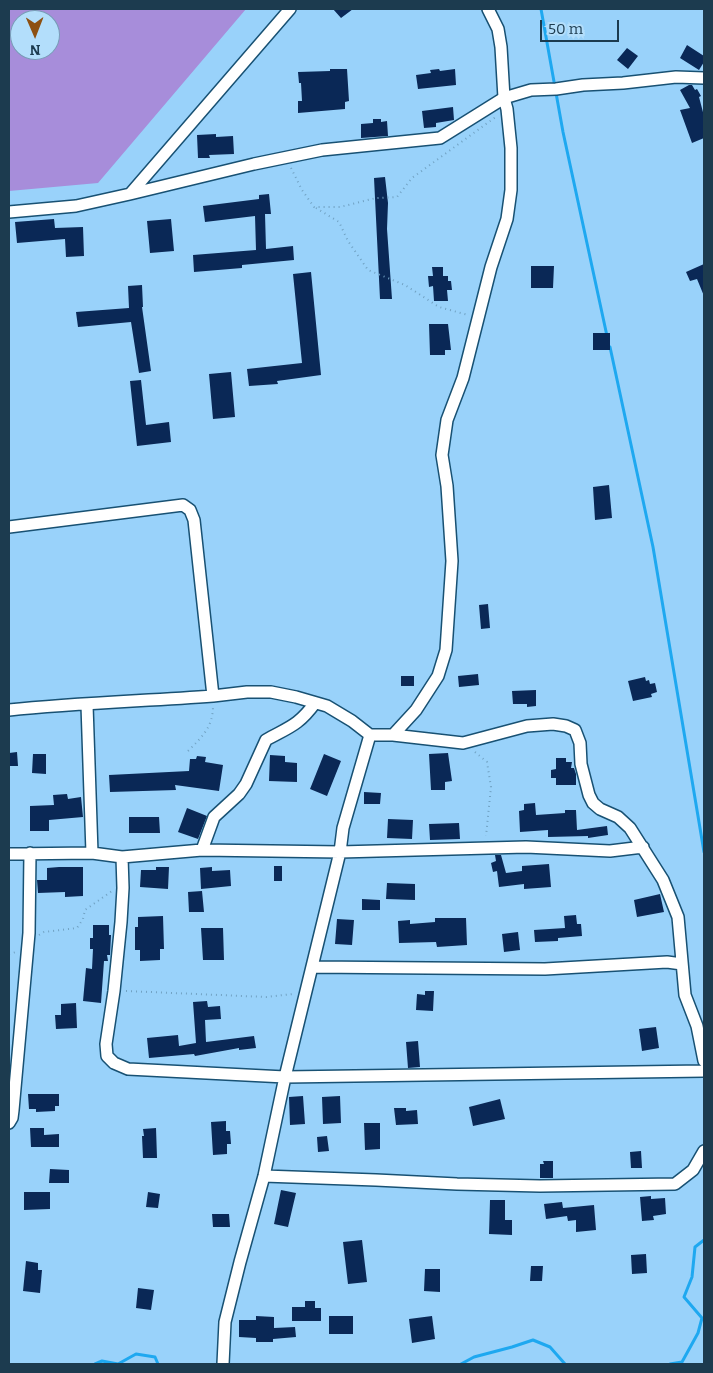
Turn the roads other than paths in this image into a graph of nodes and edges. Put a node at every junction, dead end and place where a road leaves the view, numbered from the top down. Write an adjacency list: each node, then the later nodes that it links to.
1 (290, 9): 5 (street)
2 (488, 9): 4 (street)
3 (704, 78): 4 (street)
4 (506, 104): 5 (street); 12 (street)
5 (130, 194): 6 (street)
6 (9, 212)
7 (9, 528): 8 (street)
8 (213, 696): 9 (street); 10 (street)
9 (315, 703): 13 (street); 15 (street)
10 (88, 705): 11 (street); 18 (street)
11 (9, 710)
12 (394, 734): 13 (street); 14 (street)
13 (370, 735): 16 (street)
14 (643, 847): 16 (street); 21 (street)
15 (202, 850): 16 (street); 20 (street)
16 (340, 852): 22 (street)
17 (30, 853): 18 (street); 19 (street); 26 (street)
18 (92, 853): 20 (street)
19 (9, 854)
20 (122, 857): 25 (street)
21 (682, 964): 22 (street); 23 (street)
22 (312, 967): 25 (street)
23 (704, 1061)
24 (704, 1071): 25 (street)
25 (285, 1078): 28 (street)
26 (9, 1123)
27 (704, 1151): 28 (street)
28 (264, 1176): 29 (street)
29 (223, 1364)

